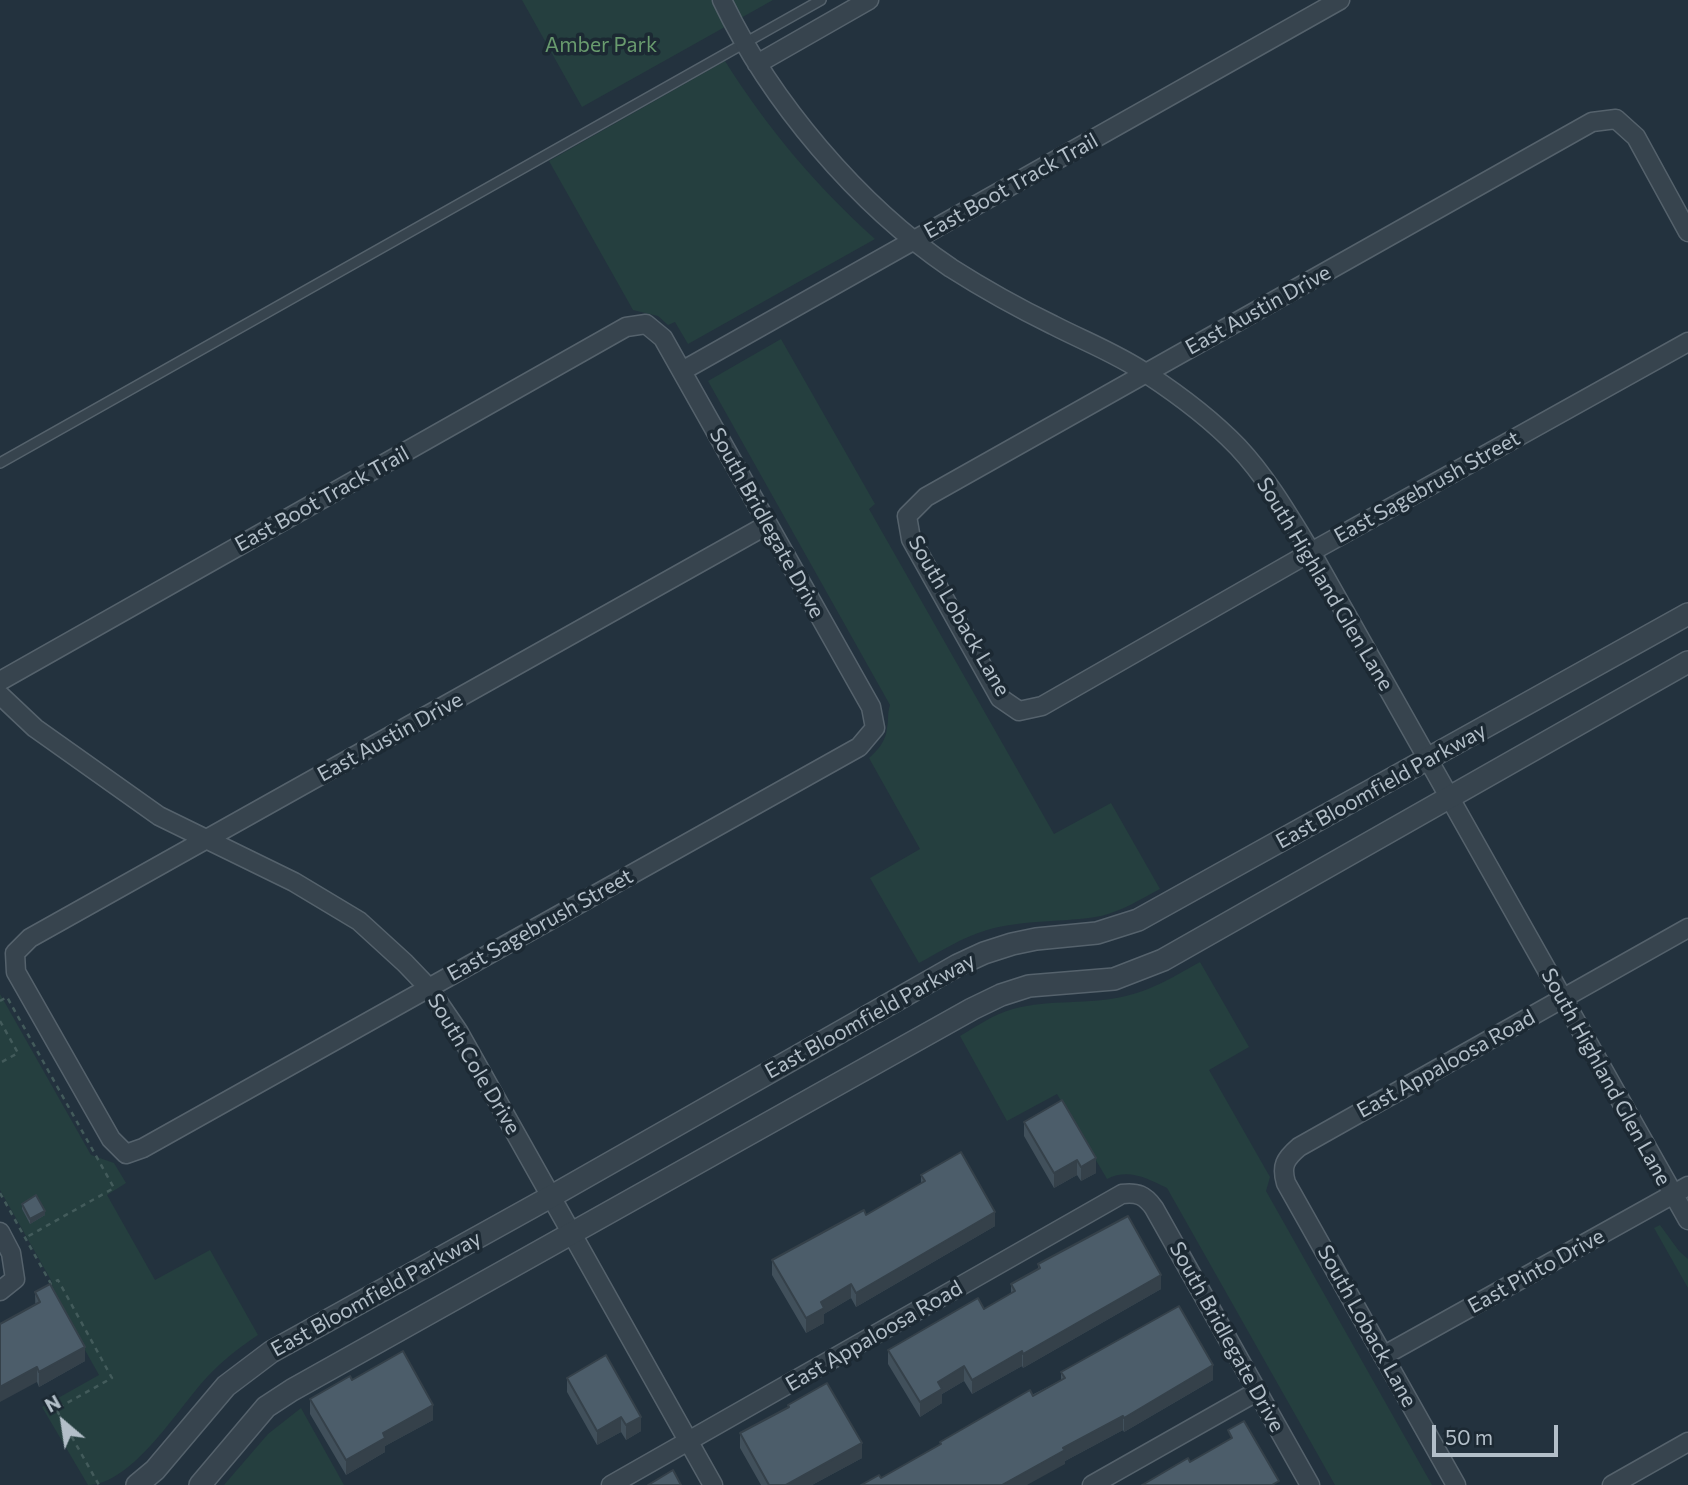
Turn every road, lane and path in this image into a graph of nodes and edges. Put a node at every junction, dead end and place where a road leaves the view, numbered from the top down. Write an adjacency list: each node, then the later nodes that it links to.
1 (722, 0): 5 (street, South Highland Glen Lane)
2 (821, 0): 5 (lane)
3 (869, 0): 6 (street)
4 (1340, 0): 8 (street, East Boot Track Trail)
5 (744, 44): 6 (street, South Highland Glen Lane); 13 (lane)
6 (757, 64): 8 (street, South Highland Glen Lane)
7 (1687, 228): 12 (street, East Austin Drive)
8 (915, 240): 11 (street, East Boot Track Trail); 12 (street, South Highland Glen Lane)
9 (646, 324): 11 (street, South Bridlegate Drive); 19 (street, East Boot Track Trail)
10 (1688, 342): 16 (street, East Sagebrush Street)
11 (682, 371): 15 (street, South Bridlegate Drive)
12 (1146, 373): 14 (street, East Austin Drive); 16 (street, South Highland Glen Lane)
13 (0, 463)
14 (907, 516): 21 (street, South Loback Lane)
15 (767, 525): 22 (street, South Bridlegate Drive); 25 (street, East Austin Drive)
16 (1311, 552): 21 (street, East Sagebrush Street); 23 (street, South Highland Glen Lane)
17 (1688, 614): 23 (street, East Bloomfield Parkway)
18 (1688, 663): 24 (street, East Bloomfield Parkway)
19 (0, 681)
20 (0, 695): 25 (street, South Cole Drive)
21 (1019, 711)
22 (875, 729): 27 (street, East Sagebrush Street)
23 (1428, 761): 24 (street, South Highland Glen Lane); 37 (street, East Bloomfield Parkway)
24 (1448, 798): 28 (street, South Highland Glen Lane); 40 (street, East Bloomfield Parkway)
25 (207, 840): 27 (street, South Cole Drive); 32 (street, East Austin Drive)
26 (1688, 928): 28 (street, East Appaloosa Road)
27 (428, 988): 32 (street, East Sagebrush Street); 37 (street, South Cole Drive)
28 (1562, 999): 33 (street, East Appaloosa Road); 34 (street, South Highland Glen Lane)
29 (0, 1001): 41 (path)
30 (0, 1021): 31 (path)
31 (0, 1063)
32 (127, 1154)
33 (1283, 1166): 43 (street, South Loback Lane)
34 (1680, 1190): 38 (street, South Highland Glen Lane); 43 (street, East Pinto Drive)
35 (0, 1193): 41 (path)
36 (1138, 1194): 44 (street, South Bridlegate Drive); 45 (street, East Appaloosa Road)
37 (552, 1196): 40 (street, South Cole Drive); 48 (street, East Bloomfield Parkway)
38 (1688, 1220)
39 (0, 1232): 42 (street)
40 (571, 1234): 45 (street, South Cole Drive); 49 (street, East Bloomfield Parkway)
41 (25, 1238): 47 (path)
42 (0, 1291)
43 (1383, 1356): 54 (street, South Loback Lane)
44 (1258, 1391): 52 (street); 53 (street, South Bridlegate Drive)
45 (689, 1442): 50 (street, East Appaloosa Road); 51 (street, South Cole Drive)
46 (1688, 1442): 55 (street)
47 (99, 1485)
48 (137, 1485)
49 (200, 1485)
50 (611, 1485)
51 (713, 1485)
52 (1092, 1485)
53 (1310, 1485)
54 (1457, 1485)
55 (1612, 1485)

